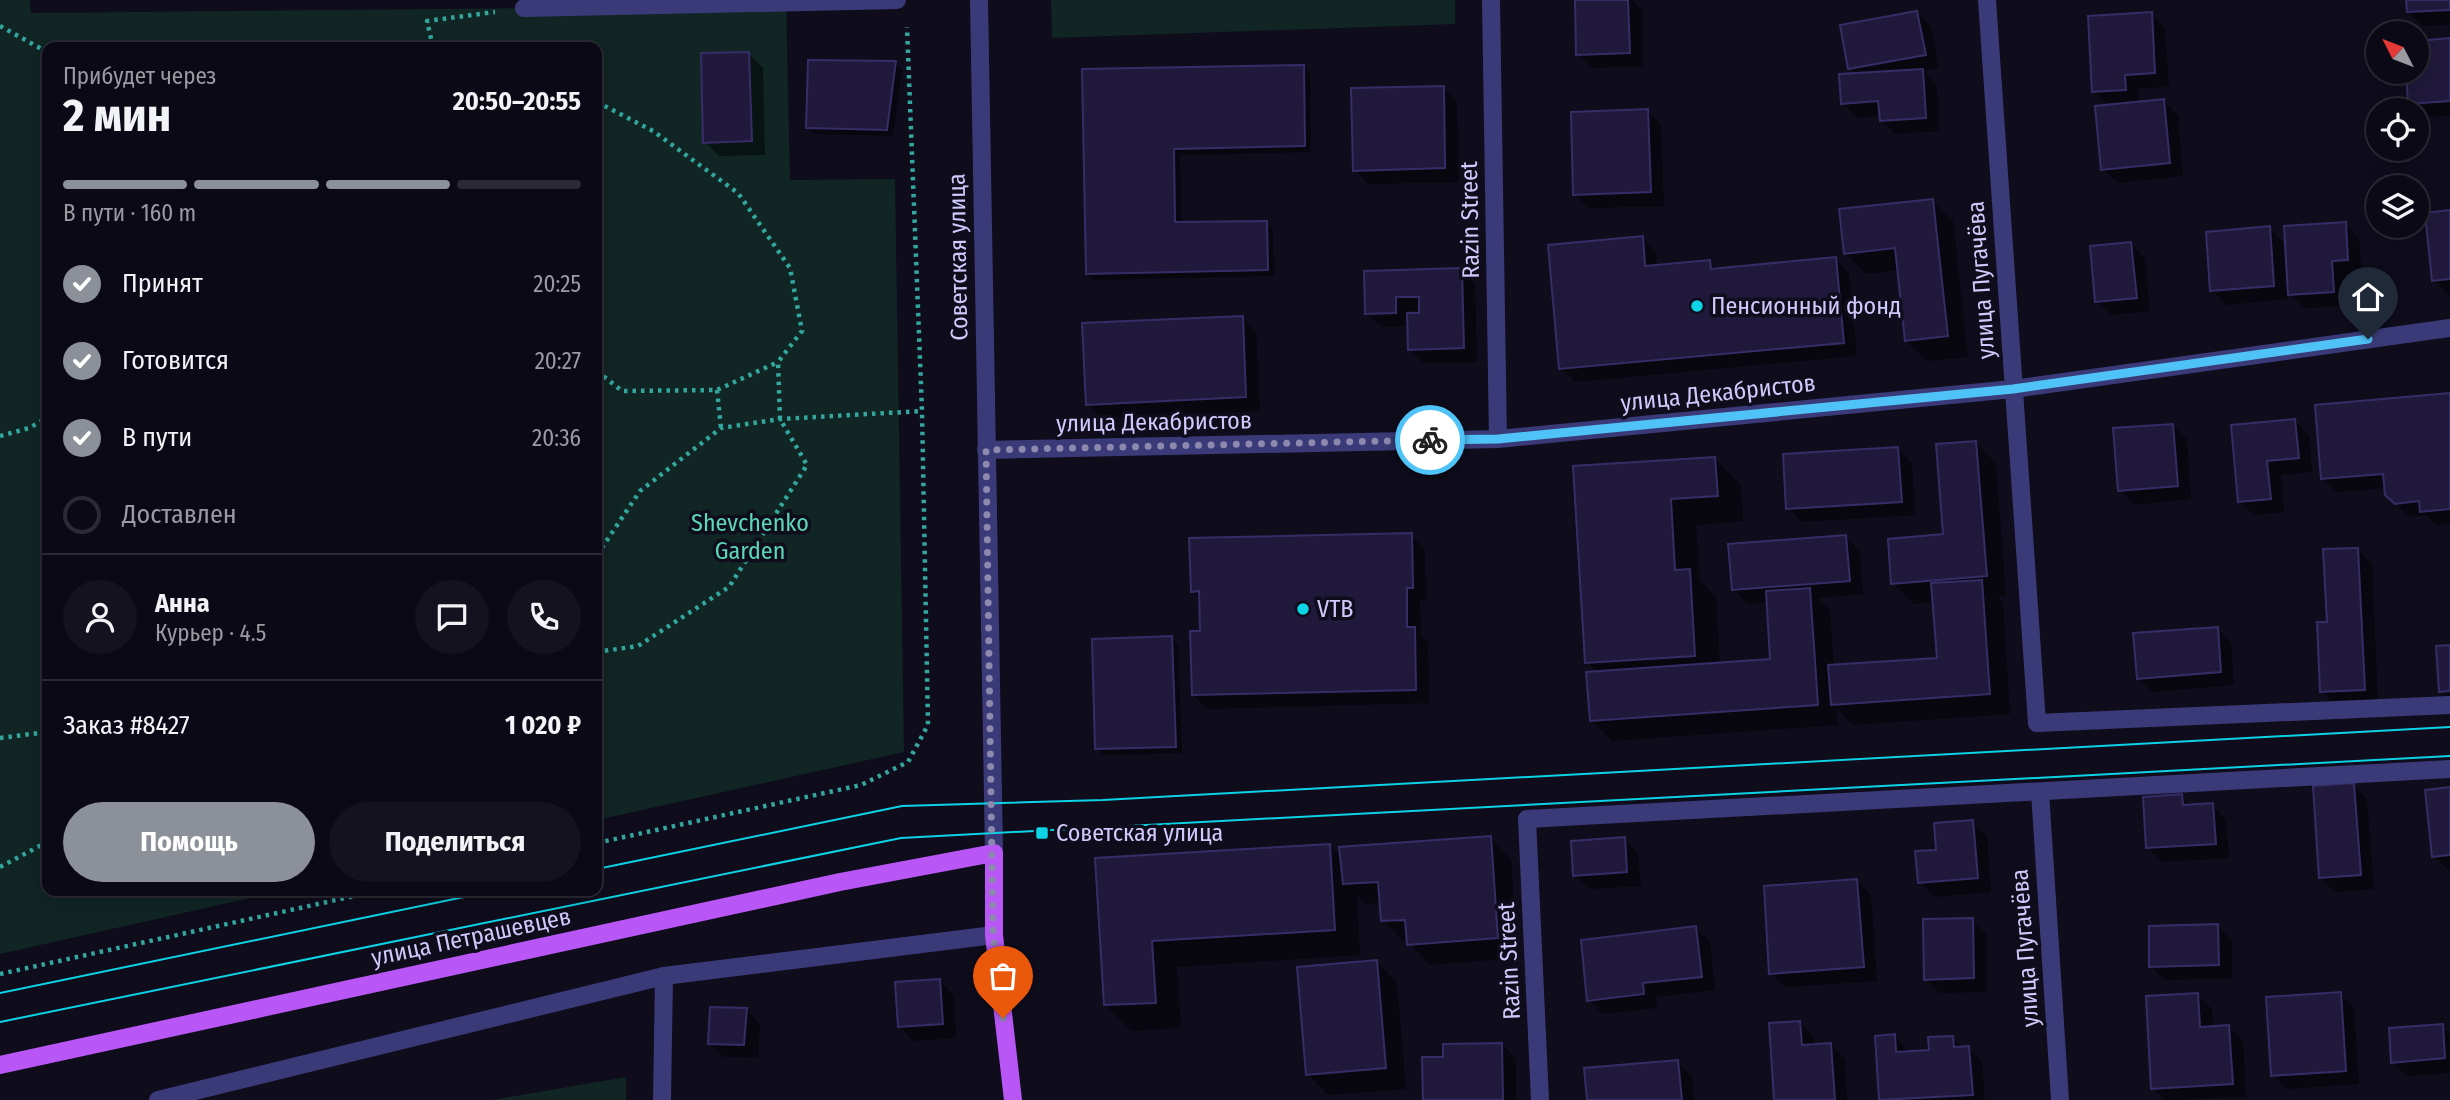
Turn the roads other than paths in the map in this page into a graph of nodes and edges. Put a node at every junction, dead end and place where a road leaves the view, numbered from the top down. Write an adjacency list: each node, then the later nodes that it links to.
1 (979, 0): 9 (street, Советская улица)
2 (1491, 0): 8 (street, Razin Street)
3 (1987, 0): 7 (street, улица Пугачёва)
4 (902, 7): 5 (street)
5 (524, 8)
6 (2450, 328): 7 (street, улица Декабристов)
7 (2013, 389): 8 (street, улица Декабристов); 10 (street, улица Пугачёва)
8 (1498, 439): 9 (street, улица Декабристов)
9 (986, 450): 13 (street, Советская улица)
10 (2450, 705)
11 (2450, 769): 12 (street)
12 (2040, 792): 20 (street, Razin Street); 21 (street, улица Пугачёва)
13 (994, 853): 14 (main road, Советская улица); 16 (main road, улица Петрашевцев)
14 (993, 935): 15 (street); 19 (main road, Советская улица)
15 (664, 976): 17 (street); 18 (street)
16 (0, 1065)
17 (158, 1100)
18 (662, 1100)
19 (1013, 1100)
20 (1541, 1100)
21 (2060, 1100)

